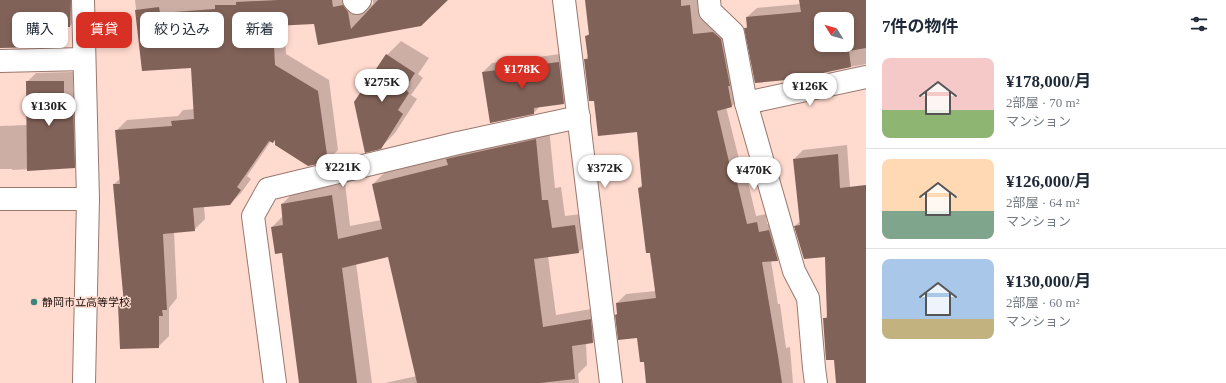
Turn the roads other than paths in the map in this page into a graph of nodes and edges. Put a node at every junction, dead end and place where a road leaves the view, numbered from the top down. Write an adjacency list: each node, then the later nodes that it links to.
1 (83, 0): 6 (street)
2 (354, 0): 3 (street)
3 (360, 0)
4 (564, 0): 10 (street)
5 (709, 0): 9 (street)
6 (84, 59): 7 (street); 12 (street)
7 (0, 61)
8 (866, 78): 9 (street)
9 (746, 103): 16 (street)
10 (579, 117): 14 (street); 15 (street)
11 (0, 199): 12 (street)
12 (88, 199): 13 (street)
13 (84, 383)
14 (276, 383)
15 (611, 383)
16 (816, 383)

